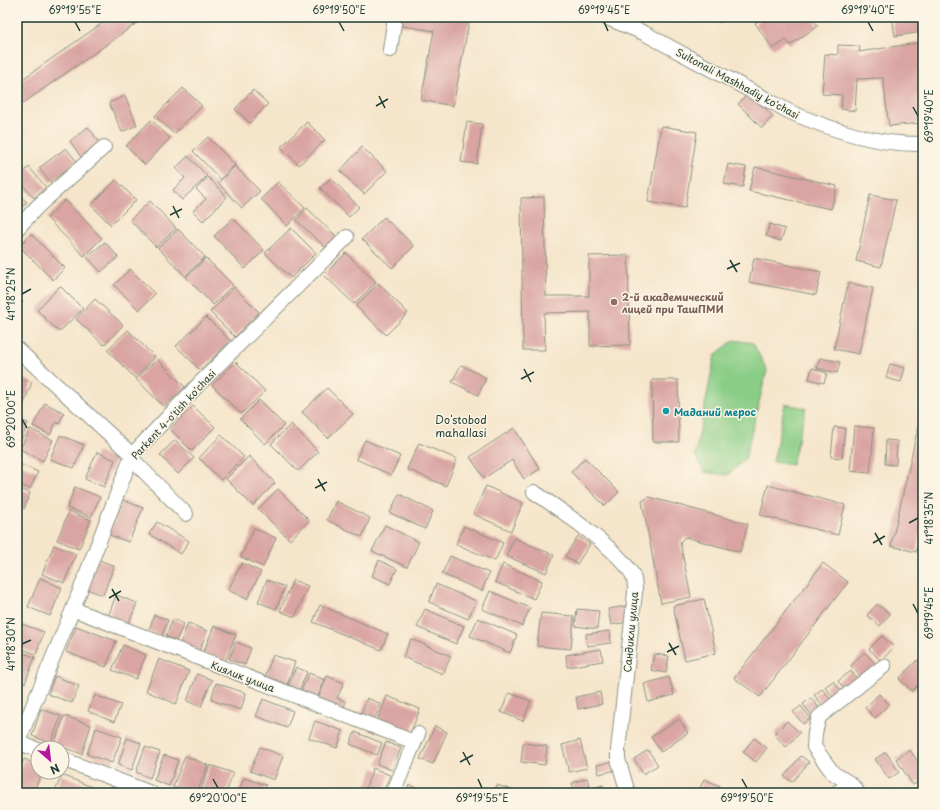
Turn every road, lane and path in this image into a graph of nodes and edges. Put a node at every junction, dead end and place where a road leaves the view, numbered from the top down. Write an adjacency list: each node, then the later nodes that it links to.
1 (395, 17): 3 (street)
2 (605, 17): 4 (street, Sultonali Mashhadiy ko'chasi)
3 (390, 50)
4 (923, 144)
5 (104, 147): 6 (street)
6 (17, 229)
7 (347, 237): 9 (street, Parkent 4-o'tish ko'chasi)
8 (17, 349): 9 (street)
9 (131, 456): 11 (street); 12 (street, Parkent 4-o'tish ko'chasi)
10 (534, 492): 20 (street, Сандикли улица)
11 (186, 514)
12 (73, 609): 14 (street, Parkent 4-o'tish ko'chasi); 19 (street, Киялик улица)
13 (884, 666): 17 (street)
14 (17, 743): 15 (street)
15 (30, 747)
16 (70, 762): 18 (street)
17 (855, 788): 21 (street)
18 (151, 793)
19 (393, 793)
20 (628, 793)
21 (836, 793)

